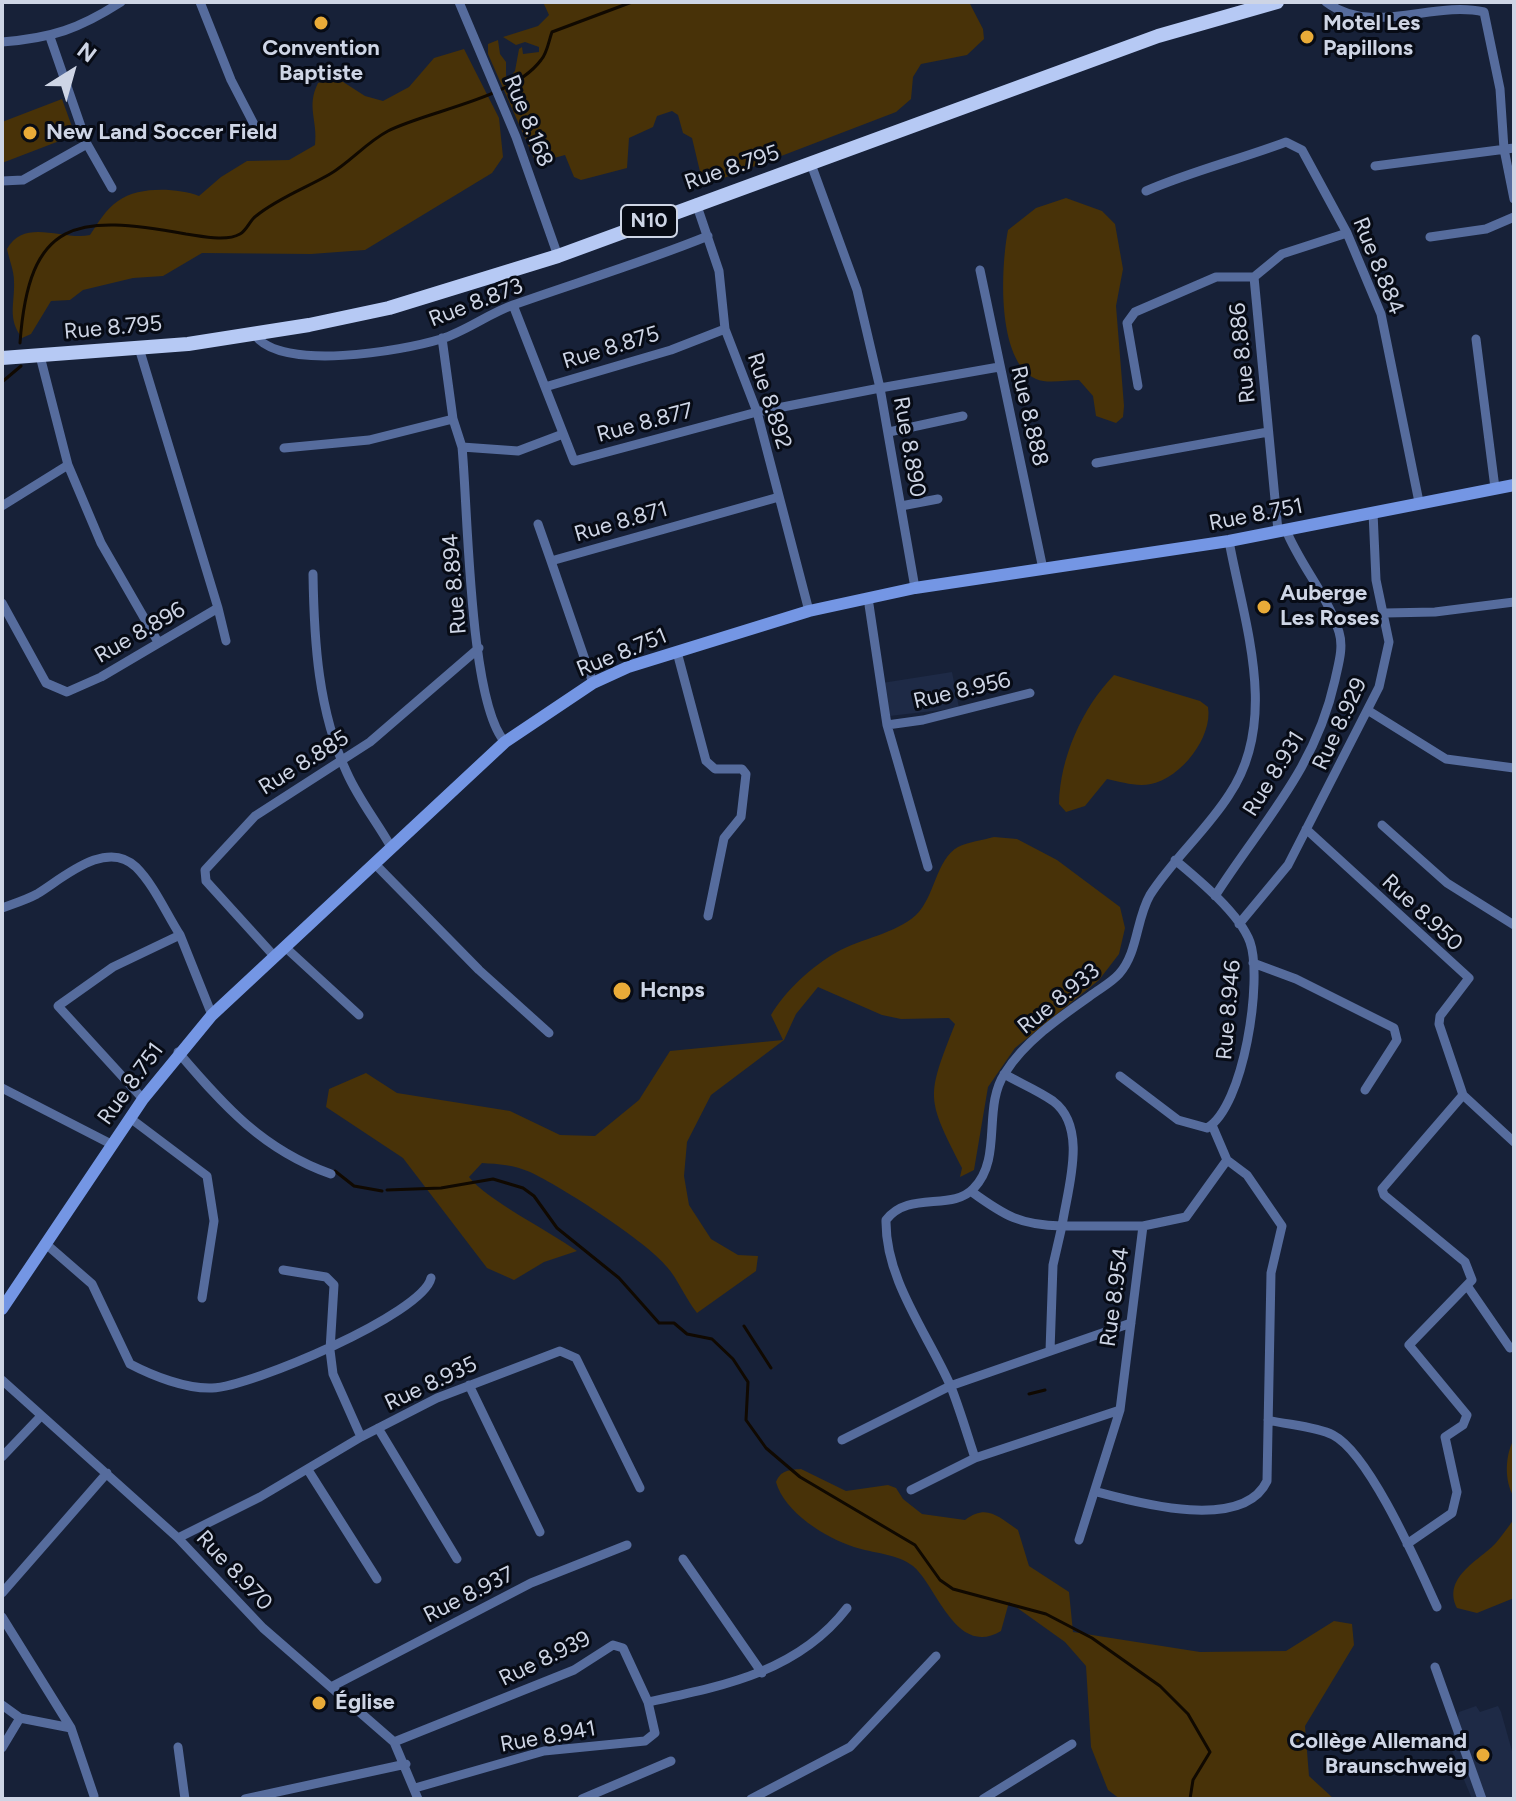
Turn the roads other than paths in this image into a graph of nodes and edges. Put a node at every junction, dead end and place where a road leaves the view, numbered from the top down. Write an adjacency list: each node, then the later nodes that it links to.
1 (121, 2): 6 (street)
2 (200, 2): 8 (street)
3 (459, 2): 22 (street, Rue 8.168)
4 (1277, 2): 11 (highway, Rue 8.795 / N10)
5 (1326, 2): 10 (street)
6 (50, 37): 7 (street); 9 (street)
7 (2, 42)
8 (259, 134)
9 (87, 144): 13 (street); 14 (street)
10 (1509, 149): 12 (street); 16 (street)
11 (811, 164): 17 (highway, Rue 8.795 / N10); 36 (street)
12 (1375, 166)
13 (2, 181)
14 (112, 188)
15 (1146, 191): 19 (street, Rue 8.884)
16 (1514, 199)
17 (696, 203): 20 (street, Rue 8.892); 22 (highway, Rue 8.795 / N10)
18 (1514, 217): 21 (street)
19 (1347, 233): 24 (street); 51 (street, Rue 8.884)
20 (708, 236): 25 (street, Rue 8.873); 26 (street, Rue 8.892)
21 (1430, 237)
22 (558, 256): 27 (highway, Rue 8.795 / N10)
23 (980, 270): 33 (street, Rue 8.888)
24 (1254, 277): 34 (street, Rue 8.886); 41 (street, Rue 8.886)
25 (513, 305): 28 (street, Rue 8.873); 35 (street, Rue 8.875)
26 (725, 329): 35 (street, Rue 8.875); 37 (street, Rue 8.892)
27 (255, 335): 28 (street, Rue 8.873); 30 (highway, Rue 8.795 / N10)
28 (442, 338): 39 (street, Rue 8.894)
29 (1476, 339): 48 (street)
30 (139, 348): 31 (highway, Rue 8.795 / N10); 65 (street, Rue 8.896)
31 (40, 356): 32 (highway, Rue 8.795 / N10); 46 (street)
32 (2, 358)
33 (999, 367): 36 (street); 59 (street, Rue 8.888)
34 (1138, 386)
35 (545, 387): 42 (street, Rue 8.877)
36 (880, 388): 37 (street, Rue 8.890); 40 (street, Rue 8.890)
37 (757, 412): 42 (street, Rue 8.877); 49 (street, Rue 8.892)
38 (963, 416): 40 (street)
39 (453, 419): 43 (street, Rue 8.894); 44 (street)
40 (889, 432): 53 (street, Rue 8.890)
41 (1268, 432): 45 (street); 56 (street, Rue 8.886)
42 (563, 434): 43 (street)
43 (462, 447): 70 (street, Rue 8.894)
44 (284, 448)
45 (1096, 463)
46 (68, 465): 52 (street); 69 (street)
47 (1514, 485): 48 (main road, Rue 8.751)
48 (1495, 488): 51 (main road, Rue 8.751)
49 (779, 497): 58 (street, Rue 8.871); 66 (street, Rue 8.892)
50 (938, 499): 53 (street)
51 (1419, 502): 54 (main road, Rue 8.751)
52 (2, 506)
53 (901, 506): 61 (street, Rue 8.890)
54 (1373, 512): 56 (main road, Rue 8.751); 67 (street, Rue 8.929)
55 (538, 524): 58 (street)
56 (1282, 530): 57 (main road, Rue 8.751); 85 (street, Rue 8.931)
57 (1229, 541): 59 (main road, Rue 8.751); 82 (street, Rue 8.933)
58 (551, 561): 72 (street, Rue 8.871)
59 (1043, 569): 61 (main road, Rue 8.751)
60 (313, 574): 77 (street)
61 (915, 588): 62 (main road, Rue 8.751)
62 (868, 598): 66 (main road, Rue 8.751); 75 (street, Rue 8.956)
63 (1514, 602): 67 (street)
64 (2, 603): 69 (street, Rue 8.896)
65 (218, 608): 68 (street); 69 (street, Rue 8.896)
66 (809, 611): 71 (main road, Rue 8.751)
67 (1385, 613): 74 (street, Rue 8.929)
68 (226, 641)
69 (158, 642)
70 (479, 648): 76 (street, Rue 8.894); 77 (street, Rue 8.885)
71 (677, 652): 72 (main road, Rue 8.751); 87 (street)
72 (593, 683): 76 (main road, Rue 8.751)
73 (1030, 693): 75 (street, Rue 8.956)
74 (1369, 711): 78 (street); 80 (street, Rue 8.929)
75 (887, 725): 84 (street)
76 (505, 742): 81 (main road, Rue 8.751)
77 (343, 761): 81 (street); 91 (street, Rue 8.885)
78 (1514, 768)
79 (1382, 825): 89 (street)
80 (1306, 829): 88 (street, Rue 8.929); 101 (street, Rue 8.950)
81 (391, 847): 83 (main road, Rue 8.751)
82 (1175, 860): 85 (street, Rue 8.946); 97 (street, Rue 8.933)
83 (374, 863): 91 (main road, Rue 8.751); 95 (street)
84 (928, 867)
85 (1215, 896): 88 (street, Rue 8.946)
86 (2, 908): 90 (street)
87 (708, 916)
88 (1239, 924): 92 (street, Rue 8.946)
89 (1514, 925)
90 (180, 935): 93 (street); 102 (street)
91 (280, 952): 93 (main road, Rue 8.751); 94 (street, Rue 8.885)
92 (1253, 963): 100 (street); 104 (street, Rue 8.946)
93 (212, 1015): 96 (main road, Rue 8.751)
94 (359, 1015)
95 (549, 1033)
96 (178, 1052): 102 (main road, Rue 8.751); 108 (street)
97 (1004, 1074): 109 (street, Rue 8.933); 110 (street)
98 (1120, 1076): 104 (street)
99 (2, 1088): 106 (street)
100 (1365, 1090)
101 (1463, 1095): 105 (street); 115 (street)
102 (143, 1099): 103 (main road, Rue 8.751)
103 (130, 1118): 106 (main road, Rue 8.751); 116 (street)
104 (1212, 1125): 107 (street)
105 (1514, 1142)
106 (111, 1144): 112 (main road, Rue 8.751)
107 (1227, 1160): 111 (street); 127 (street)
108 (331, 1174)
109 (972, 1192): 110 (street, Rue 8.954); 124 (street)
110 (1062, 1226): 111 (street, Rue 8.954); 121 (street)
111 (1143, 1226): 118 (street, Rue 8.954)
112 (46, 1244): 117 (main road, Rue 8.751); 120 (street)
113 (283, 1270): 120 (street)
114 (431, 1278): 120 (street)
115 (1468, 1287): 119 (street); 141 (street)
116 (202, 1298)
117 (2, 1309)
118 (1131, 1323): 121 (street); 125 (street, Rue 8.954)
119 (1510, 1348)
120 (330, 1350): 129 (street)
121 (1050, 1351): 124 (street)
122 (2, 1380): 126 (street, Rue 8.970)
123 (469, 1385): 128 (street, Rue 8.935); 135 (street, Rue 8.935); 138 (street)
124 (950, 1386): 130 (street); 132 (street)
125 (1120, 1410): 132 (street); 137 (street, Rue 8.954)
126 (40, 1417): 131 (street); 134 (street, Rue 8.970)
127 (1268, 1420): 137 (street); 141 (street)
128 (378, 1428): 129 (street, Rue 8.935); 143 (street)
129 (361, 1437): 133 (street, Rue 8.935)
130 (842, 1440)
131 (2, 1457)
132 (975, 1458): 136 (street)
133 (308, 1470): 139 (street, Rue 8.935); 145 (street)
134 (107, 1473): 139 (street, Rue 8.970); 146 (street)
135 (640, 1488)
136 (911, 1490)
137 (1097, 1492): 140 (street, Rue 8.954)
138 (540, 1532)
139 (178, 1538): 153 (street, Rue 8.970)
140 (1079, 1540)
141 (1407, 1544): 147 (street)
142 (627, 1545): 153 (street, Rue 8.937)
143 (457, 1559)
144 (683, 1559): 152 (street)
145 (377, 1579)
146 (2, 1593)
147 (1437, 1607)
148 (847, 1608): 152 (street)
149 (2, 1617): 157 (street)
150 (936, 1656): 170 (street)
151 (1435, 1667): 172 (street)
152 (762, 1673): 154 (street)
153 (331, 1687): 158 (street, Rue 8.970)
154 (648, 1702): 158 (street, Rue 8.939); 164 (street, Rue 8.941)
155 (2, 1705): 156 (street)
156 (20, 1718): 157 (street); 161 (street)
157 (71, 1728): 165 (street)
158 (394, 1742): 163 (street, Rue 8.970)
159 (1072, 1744): 171 (street)
160 (178, 1747): 166 (street)
161 (2, 1748)
162 (671, 1761): 169 (street)
163 (406, 1764): 164 (street, Rue 8.970); 167 (street)
164 (415, 1788): 168 (street, Rue 8.970)
165 (94, 1796)
166 (185, 1799)
167 (245, 1799)
168 (418, 1799)
169 (582, 1799)
170 (751, 1799)
171 (983, 1799)
172 (1482, 1799)

